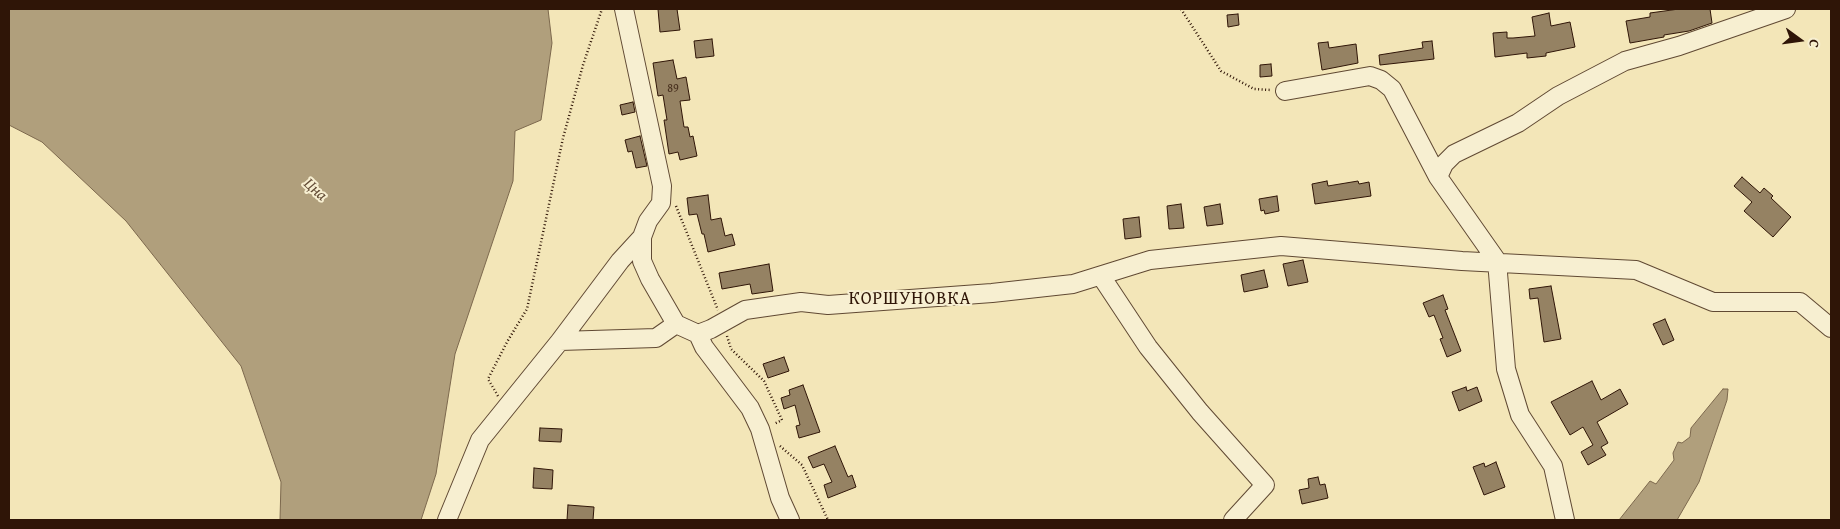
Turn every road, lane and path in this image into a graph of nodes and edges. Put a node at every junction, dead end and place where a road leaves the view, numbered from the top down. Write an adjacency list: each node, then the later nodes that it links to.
1 (602, 9): 16 (path)
2 (624, 9): 7 (street)
3 (1181, 9): 5 (path)
4 (1786, 9): 6 (street)
5 (1284, 91): 6 (street)
6 (1438, 176): 9 (street)
7 (662, 186): 8 (street); 11 (path)
8 (642, 237): 12 (street); 15 (street)
9 (1496, 261): 10 (street); 13 (street); 22 (street)
10 (1101, 276): 11 (street); 21 (street)
11 (723, 322): 14 (street); 17 (path)
12 (676, 324): 14 (street); 15 (street)
13 (1831, 328)
14 (698, 334): 17 (street)
15 (560, 341): 16 (street)
16 (505, 408): 18 (street)
17 (760, 429): 19 (street); 20 (path)
18 (447, 520)
19 (790, 520)
20 (828, 520)
21 (1233, 520)
22 (1565, 520)

